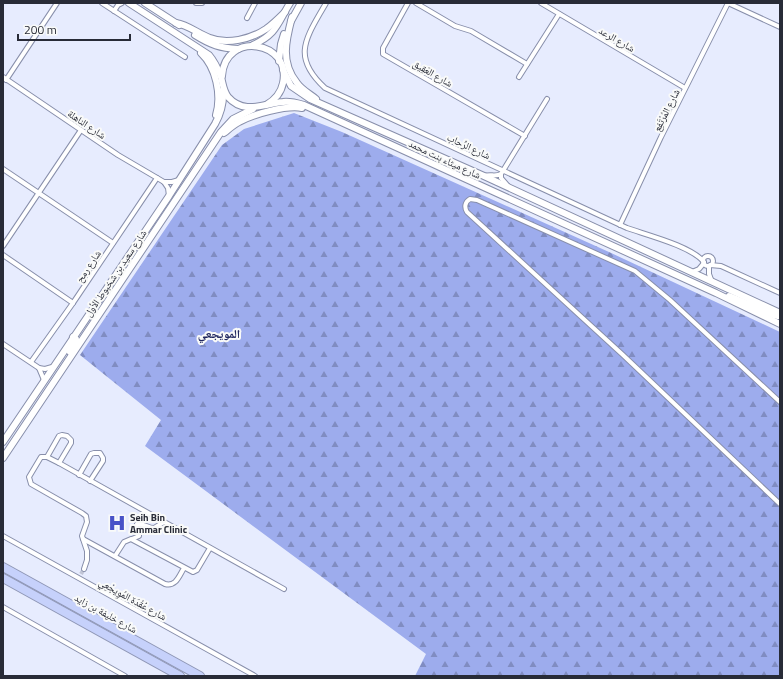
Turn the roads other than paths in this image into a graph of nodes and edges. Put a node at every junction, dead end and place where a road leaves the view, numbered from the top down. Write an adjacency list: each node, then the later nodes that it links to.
1 (57, 3): 31 (street)
2 (102, 3): 16 (street)
3 (129, 3): 23 (main road, شارع ميثاء بنت محمد)
4 (145, 3): 21 (main road)
5 (196, 3): 6 (street)
6 (202, 3)
7 (255, 3): 20 (street)
8 (290, 3): 17 (main road)
9 (301, 3): 19 (main road)
10 (326, 3): 45 (street, شارع الرِّحاب)
11 (408, 3): 42 (street, شارع العَقِيق)
12 (416, 3): 28 (street)
13 (541, 3): 18 (street, شارع الرعد)
14 (728, 3): 22 (street); 34 (street, شارع المُرْتَفِع)
15 (119, 4): 16 (street)
16 (114, 11): 26 (street)
17 (285, 12): 21 (main road); 24 (main road)
18 (559, 14): 28 (street); 34 (street, شارع الرعد)
19 (292, 17): 27 (main road); 37 (main road)
20 (247, 18)
21 (176, 23): 25 (main road)
22 (780, 27)
23 (176, 33): 32 (main road, شارع ميثاء بنت محمد); 41 (main road)
24 (251, 46): 25 (main road); 27 (main road)
25 (238, 49): 32 (main road)
26 (185, 56)
27 (279, 61): 29 (main road)
28 (528, 64): 30 (street)
29 (283, 70): 36 (main road); 37 (main road, شارع ميثاء بنت محمد)
30 (520, 77)
31 (4, 78): 40 (street, شارع الناهلة)
32 (221, 79): 33 (main road, شارع ميثاء بنت محمد)
33 (223, 87): 38 (main road, شارع ميثاء بنت محمد); 41 (main road, شارع سعيد بن شخبوط الأول)
34 (685, 88): 53 (street, شارع المُرْتَفِع)
35 (547, 99): 42 (street)
36 (263, 106): 38 (main road, شارع ميثاء بنت محمد); 39 (main road, شارع ميثاء بنت محمد)
37 (324, 106): 46 (main road, شارع ميثاء بنت محمد)
38 (254, 108): 43 (main road, شارع سعيد بن شخبوط الأول)
39 (320, 112): 43 (main road); 65 (main road, شارع ميثاء بنت محمد)
40 (81, 130): 47 (street, شارع الناهلة); 51 (street)
41 (209, 132): 48 (main road, شارع سعيد بن شخبوط الأول)
42 (525, 136): 45 (street)
43 (217, 138): 75 (main road, شارع سعيد بن شخبوط الأول)
44 (3, 169): 51 (street)
45 (502, 172): 46 (street); 50 (street); 53 (street, شارع الرِّحاب)
46 (484, 176): 50 (main road, شارع ميثاء بنت محمد)
47 (157, 178): 49 (street, شارع الناهلة); 54 (street, شارع رمح)
48 (179, 179): 49 (street); 52 (main road, شارع سعيد بن شخبوط الأول)
49 (164, 182): 52 (street)
50 (509, 188): 63 (main road, شارع ميثاء بنت محمد)
51 (39, 193): 54 (street); 55 (street)
52 (169, 196): 70 (main road, شارع سعيد بن شخبوط الأول)
53 (620, 225): 57 (street, شارع الرِّحاب)
54 (113, 243): 67 (street, شارع رمح)
55 (3, 246)
56 (3, 255): 67 (street)
57 (697, 255): 58 (street, شارع الرِّحاب); 60 (street, شارع الرِّحاب)
58 (707, 255): 59 (street); 60 (street)
59 (712, 258): 61 (street); 62 (street)
60 (704, 262): 61 (street); 63 (street)
61 (710, 266): 62 (street); 64 (street)
62 (720, 266): 66 (street)
63 (690, 272): 64 (main road, شارع ميثاء بنت محمد)
64 (712, 282): 68 (main road, شارع ميثاء بنت محمد)
65 (716, 293): 68 (main road); 69 (main road, شارع ميثاء بنت محمد)
66 (780, 293)
67 (73, 303): 72 (street, شارع رمح)
68 (780, 314)
69 (780, 324)
70 (73, 337): 73 (main road, شارع سعيد بن شخبوط الأول); 75 (main road)
71 (3, 344): 72 (street)
72 (31, 362): 74 (street)
73 (52, 367): 74 (street); 76 (main road, شارع سعيد بن شخبوط الأول)
74 (39, 368): 76 (street)
75 (61, 372): 80 (main road, شارع سعيد بن شخبوط الأول)
76 (44, 380): 78 (main road, شارع سعيد بن شخبوط الأول)
77 (780, 402): 85 (street)
78 (13, 428): 79 (main road, شارع سعيد بن شخبوط الأول); 80 (main road)
79 (3, 442)
80 (4, 454)
81 (47, 457): 82 (street); 82 (street); 88 (street)
82 (58, 463): 83 (street)
83 (79, 475): 84 (street); 84 (street)
84 (90, 481): 86 (street)
85 (780, 504)
86 (164, 522): 89 (street); 90 (street)
87 (3, 536): 101 (street, شارع عُقْدَة المُوِيجْعِي)
88 (83, 539): 91 (street); 93 (street)
89 (131, 539): 91 (street); 94 (street)
90 (210, 548): 94 (street); 96 (street)
91 (115, 556): 94 (street)
92 (3, 567): 100 (highway, شارع خليفة بن زايد)
93 (84, 568)
94 (184, 568)
95 (3, 578): 99 (highway, شارع خليفة بن زايد)
96 (284, 589)
97 (3, 607): 98 (street)
98 (125, 676)
99 (180, 676)
100 (200, 676)
101 (255, 676)

